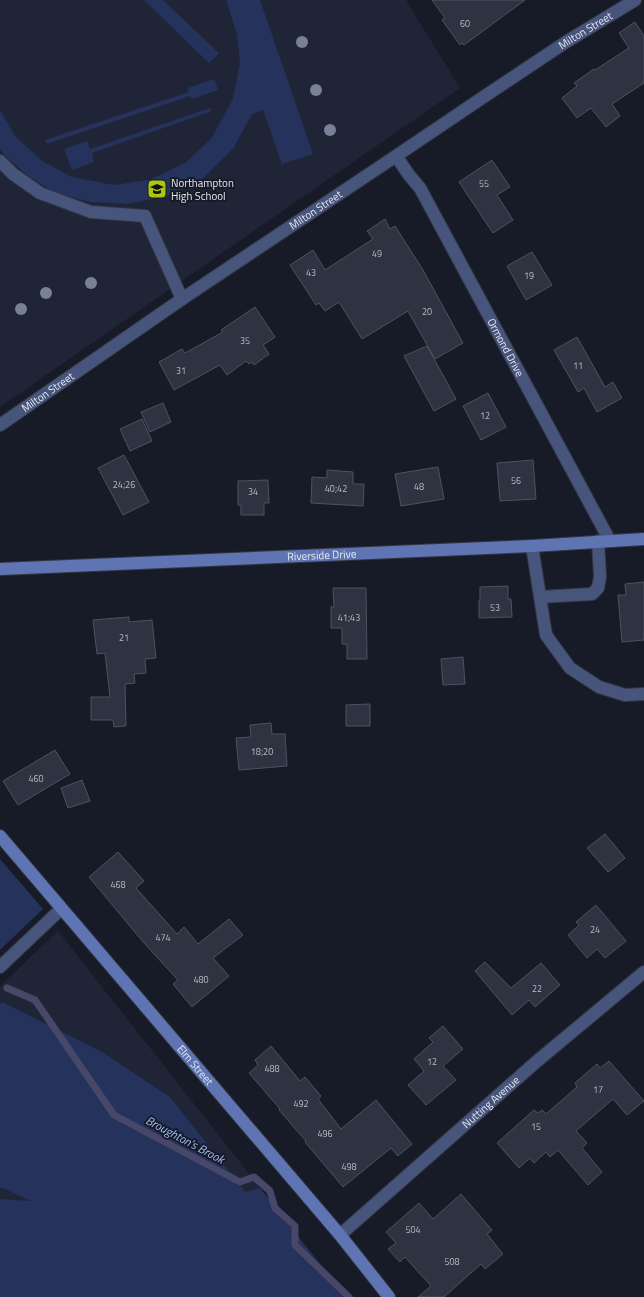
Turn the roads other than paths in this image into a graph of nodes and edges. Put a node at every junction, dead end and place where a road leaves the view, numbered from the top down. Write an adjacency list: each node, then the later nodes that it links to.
1 (635, 0): 2 (street, Milton Street)
2 (396, 156): 4 (street, Milton Street); 7 (street, Ormond Drive)
3 (0, 161): 4 (street)
4 (182, 299): 5 (street, Milton Street)
5 (0, 425)
6 (644, 539): 7 (street, Riverside Drive)
7 (604, 541): 8 (street, Riverside Drive); 10 (street)
8 (532, 546): 9 (street, Riverside Drive); 10 (street)
9 (0, 569)
10 (540, 597): 11 (street)
11 (644, 694)
12 (0, 836): 13 (street, Elm Street)
13 (61, 909): 14 (street); 16 (street, Elm Street)
14 (0, 967)
15 (644, 972): 16 (street, Nutting Avenue)
16 (340, 1235): 17 (street, Elm Street)
17 (389, 1297)

